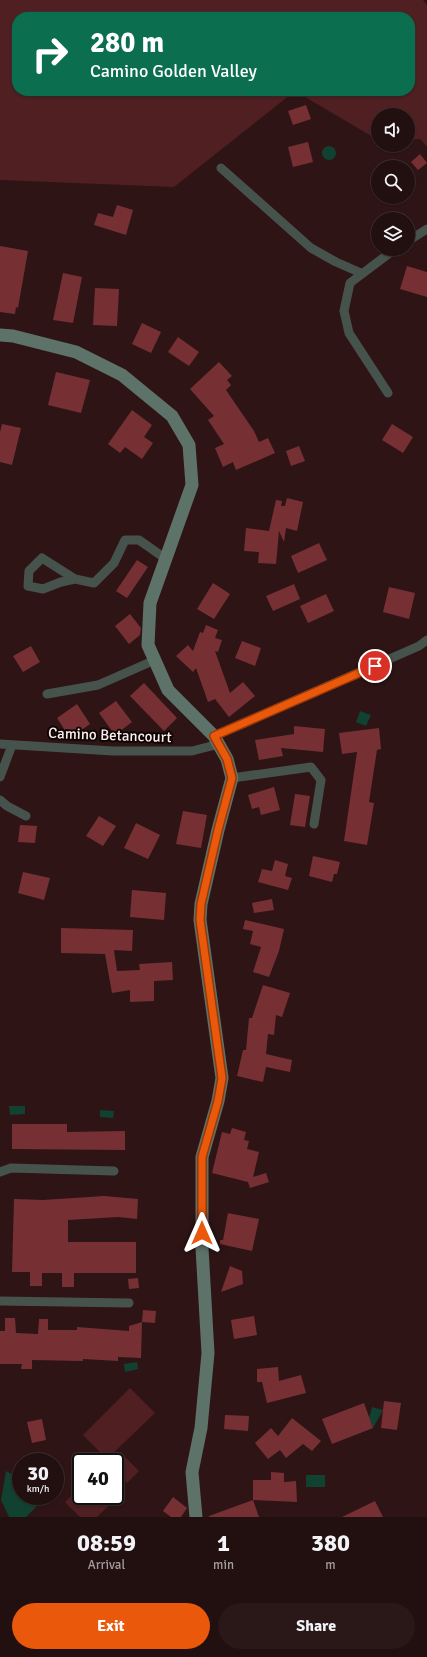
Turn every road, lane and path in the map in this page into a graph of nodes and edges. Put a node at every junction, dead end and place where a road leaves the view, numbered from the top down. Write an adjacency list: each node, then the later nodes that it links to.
1 (221, 168): 5 (street)
2 (427, 229): 3 (street)
3 (415, 237)
4 (385, 256): 5 (street)
5 (361, 273): 7 (street)
6 (0, 335): 8 (street)
7 (388, 393)
8 (166, 559): 9 (street); 11 (street)
9 (75, 579): 9 (street)
10 (427, 640): 13 (street, Camino Betancourt)
11 (155, 660): 12 (street); 13 (street)
12 (47, 694)
13 (217, 740): 15 (street, Camino Betancourt); 17 (street)
14 (0, 744): 15 (street, Camino Betancourt)
15 (12, 745): 16 (street)
16 (0, 777)
17 (232, 778): 20 (street); 25 (street)
18 (0, 800): 19 (street)
19 (26, 816)
20 (314, 824)
21 (114, 1171): 22 (street)
22 (0, 1172)
23 (0, 1301): 24 (street)
24 (129, 1304)
25 (196, 1517)

